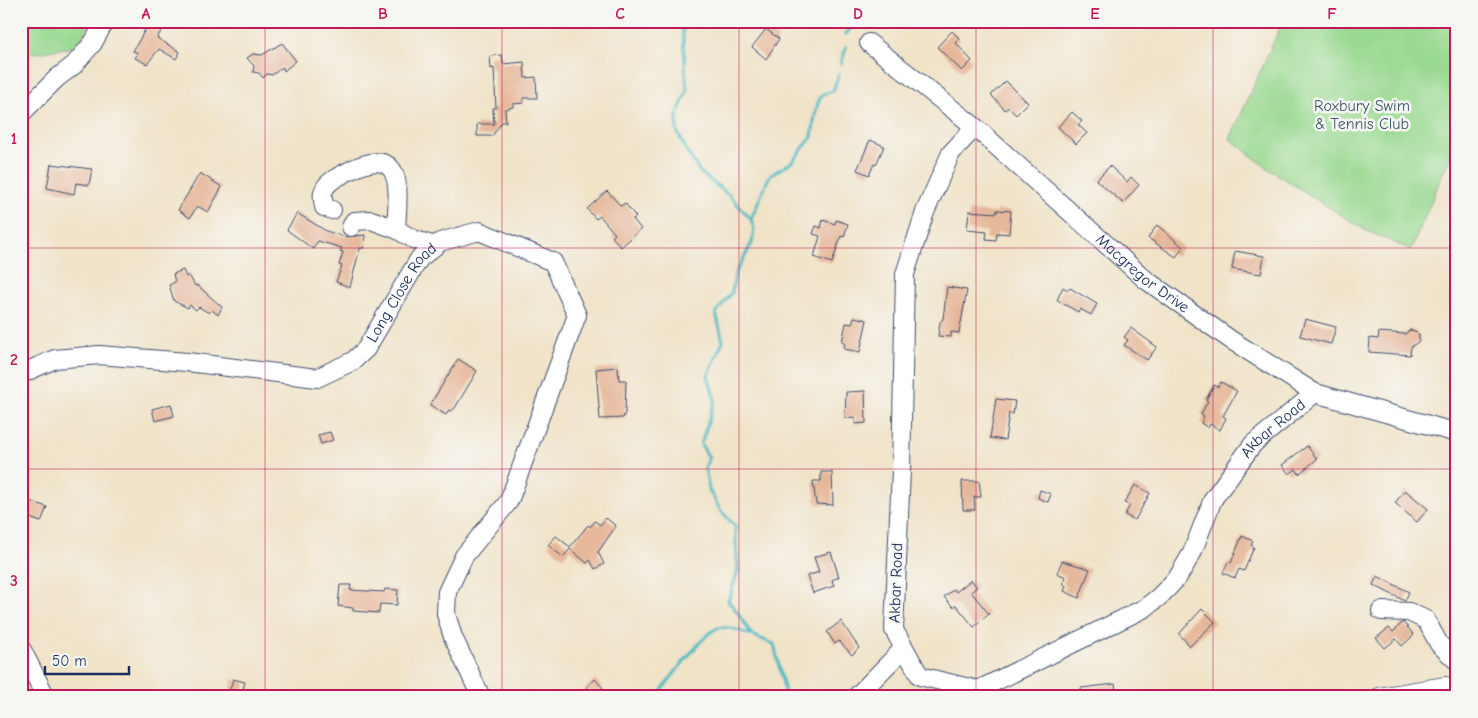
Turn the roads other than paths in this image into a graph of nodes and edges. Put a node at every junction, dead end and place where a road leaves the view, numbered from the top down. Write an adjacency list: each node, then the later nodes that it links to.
1 (105, 21): 3 (street)
2 (869, 43): 4 (street, Macgregor Drive)
3 (21, 114)
4 (975, 127): 12 (street, Macgregor Drive); 16 (street, Akbar Road)
5 (332, 210): 7 (street)
6 (351, 227): 7 (street)
7 (396, 229): 8 (street)
8 (413, 239): 9 (street); 10 (street)
9 (435, 246): 10 (street, Long Close Road); 20 (street, Long Close Road)
10 (417, 262): 11 (street, Long Close Road)
11 (21, 374)
12 (1315, 393): 13 (street, Macgregor Drive); 16 (street, Akbar Road)
13 (1457, 433)
14 (1381, 611): 17 (street)
15 (21, 648): 19 (street)
16 (904, 648): 21 (street)
17 (1457, 661)
18 (1457, 688): 22 (street)
19 (46, 697)
20 (481, 697)
21 (856, 697)
22 (1379, 697)

